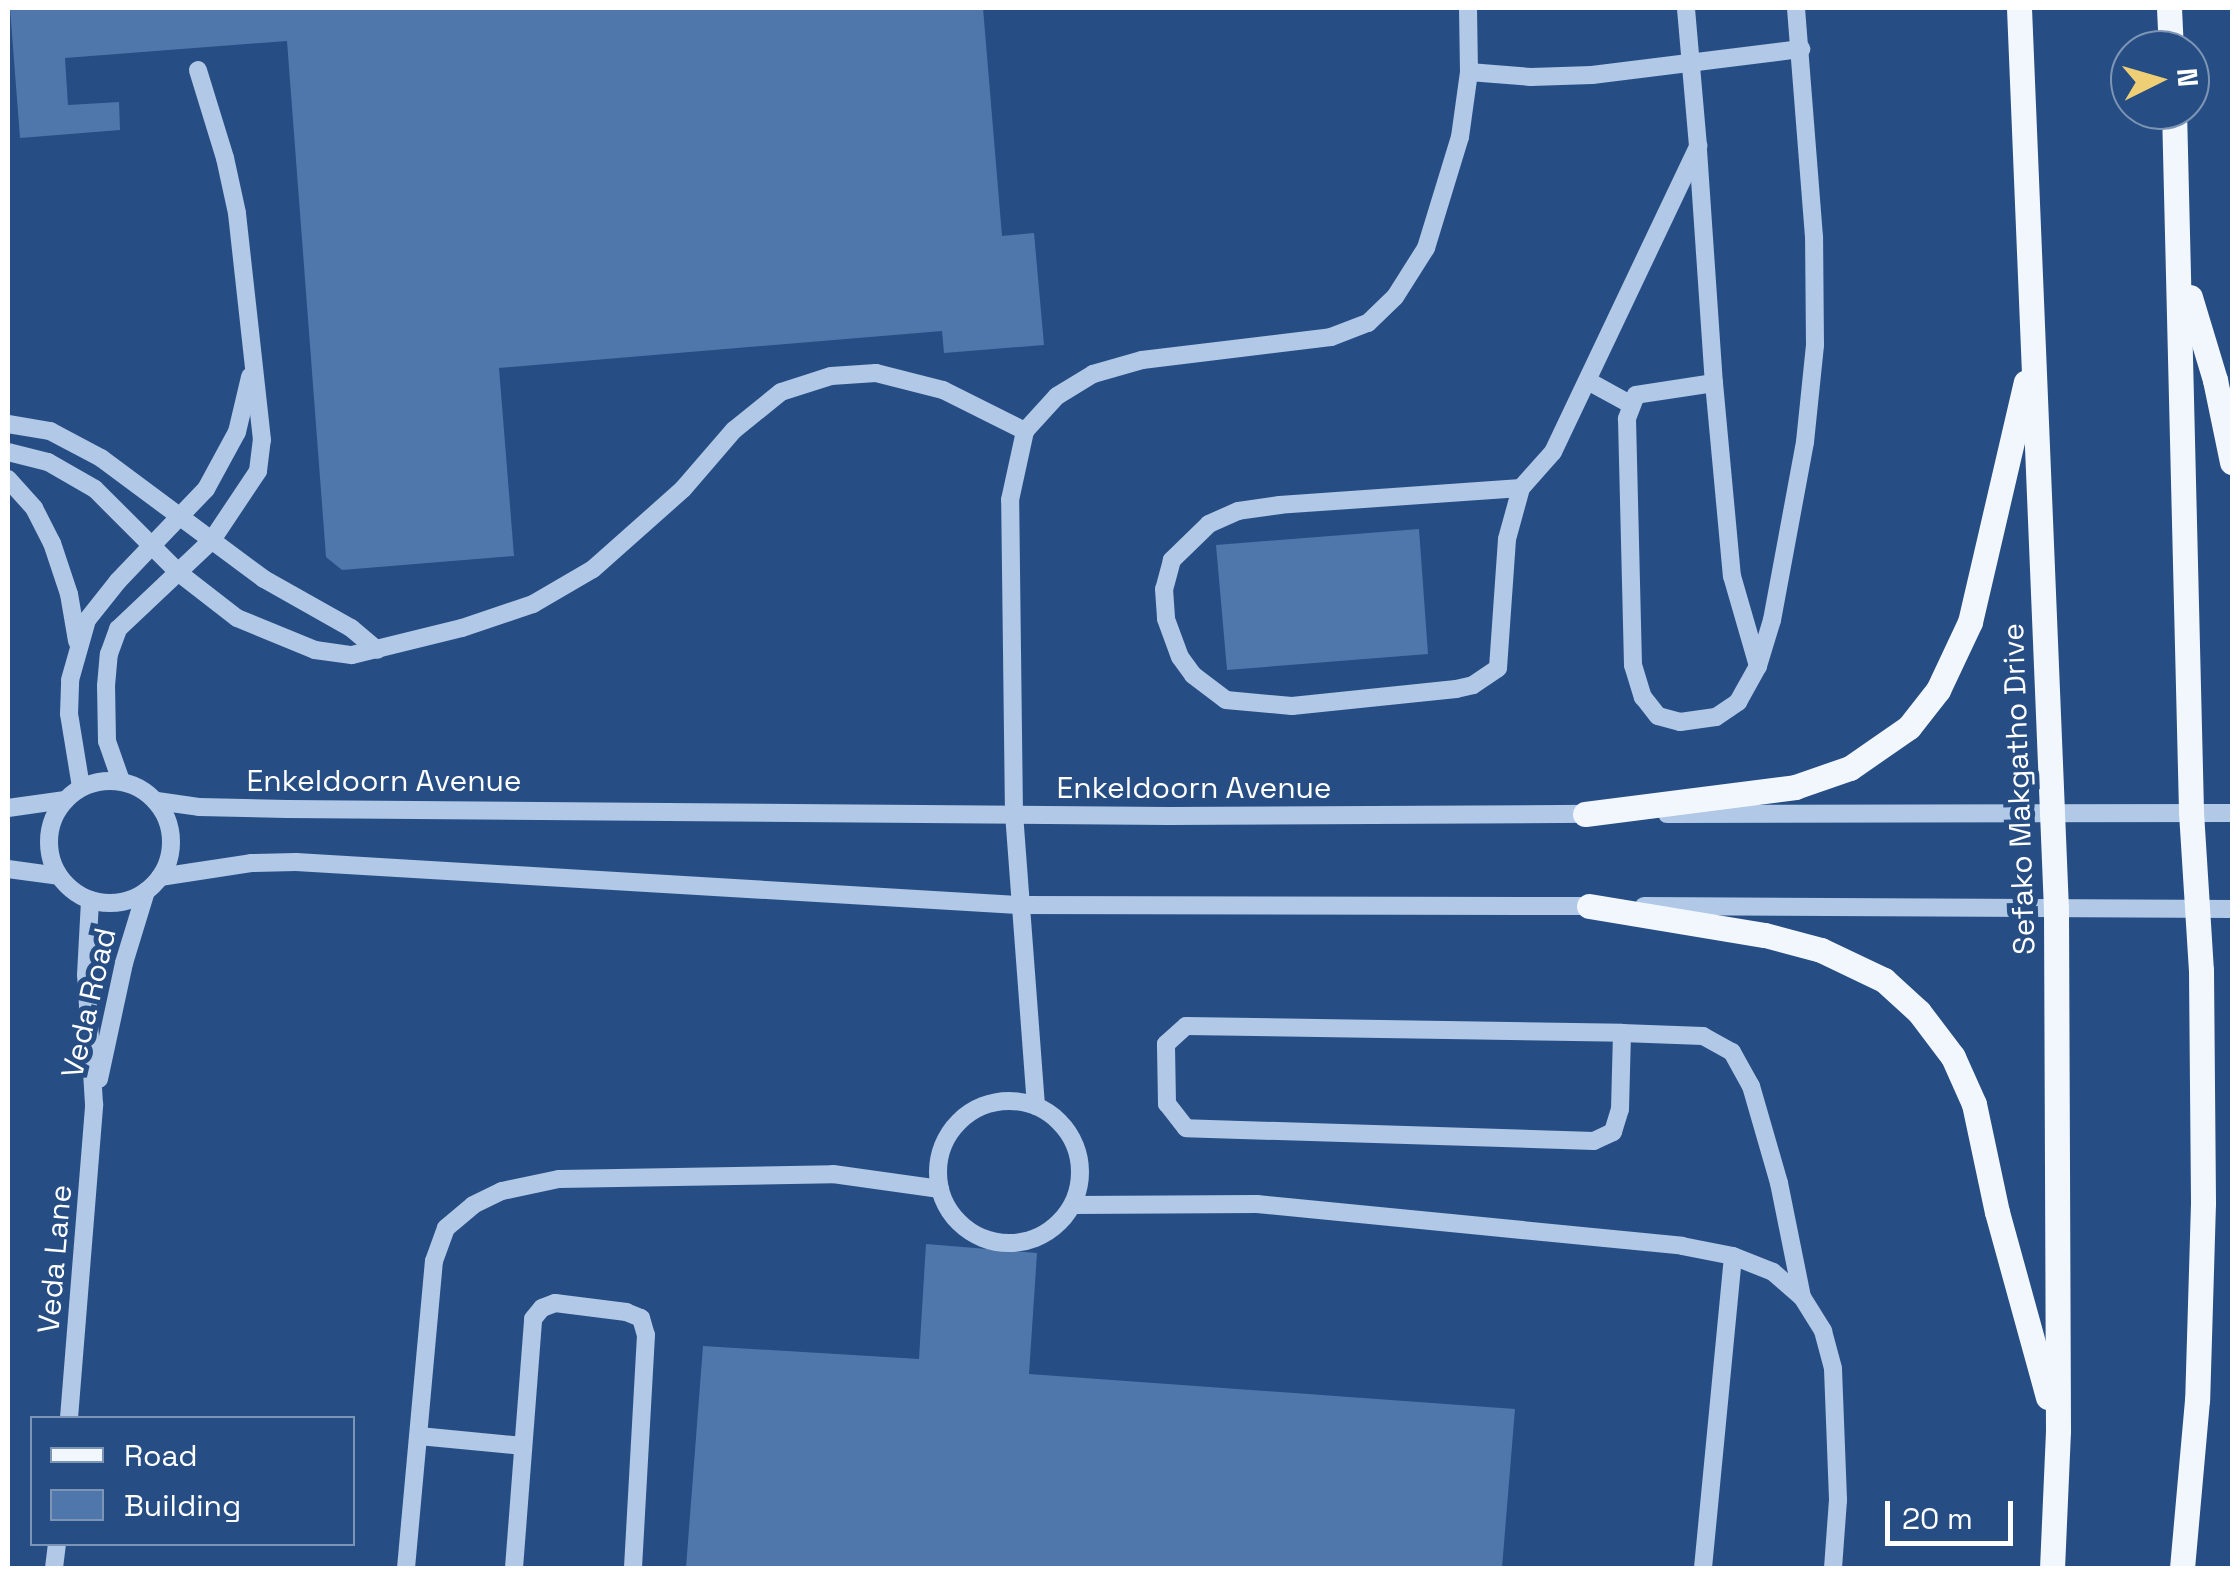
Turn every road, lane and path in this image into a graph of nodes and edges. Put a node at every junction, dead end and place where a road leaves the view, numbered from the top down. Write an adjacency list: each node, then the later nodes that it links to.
1 (1468, 8): 8 (street)
2 (1686, 8): 6 (street)
3 (1796, 8): 5 (street)
4 (2018, 8): 12 (main road, Sefako Makgatho Drive)
5 (1801, 49): 6 (street); 29 (street)
6 (1690, 63): 8 (street); 10 (street)
7 (198, 70): 13 (street)
8 (1469, 72): 18 (street)
9 (2175, 130): 11 (main road)
10 (1698, 146): 14 (street); 15 (street)
11 (2181, 268): 20 (main road); 36 (main road)
12 (2034, 342): 35 (main road, Sefako Makgatho Drive); 38 (main road)
13 (252, 369): 23 (street); 24 (street)
14 (1588, 381): 16 (street); 22 (street)
15 (1714, 383): 16 (street); 29 (street)
16 (1630, 404): 29 (street)
17 (8, 424): 23 (street)
18 (1025, 431): 28 (street); 39 (street)
19 (8, 452): 25 (street)
20 (2232, 462)
21 (8, 478): 27 (street)
22 (1521, 488): 22 (street)
23 (180, 518): 24 (street); 25 (street)
24 (212, 540): 26 (street); 28 (street)
25 (150, 546): 26 (street); 27 (street)
26 (179, 573): 28 (street); 30 (street)
27 (77, 646): 31 (street)
28 (377, 650)
29 (1758, 666)
30 (121, 781): 31 (street); 33 (street)
31 (81, 787): 32 (street)
32 (64, 800): 34 (street); 41 (street)
33 (157, 802): 39 (street, Enkeldoorn Avenue); 42 (street)
34 (8, 808)
35 (2054, 810): 36 (street, Enkeldoorn Avenue); 38 (street, Enkeldoorn Avenue); 47 (main road, Sefako Makgatho Drive)
36 (2190, 812): 37 (street, Enkeldoorn Avenue); 48 (main road)
37 (2232, 813)
38 (1586, 814): 39 (street, Enkeldoorn Avenue)
39 (1014, 815): 45 (street)
40 (8, 869): 41 (street)
41 (58, 876): 44 (street)
42 (160, 877): 43 (street); 45 (street)
43 (146, 892): 44 (street); 51 (street, Veda Road)
44 (90, 900): 51 (street, Veda Road)
45 (1018, 906): 46 (street); 52 (street)
46 (1588, 906): 47 (street); 58 (main road)
47 (2056, 908): 48 (street); 58 (main road, Sefako Makgatho Drive)
48 (2197, 908): 49 (street); 67 (main road)
49 (2232, 909)
50 (1622, 1033): 50 (street); 56 (street)
51 (94, 1104): 57 (street, Veda Lane)
52 (1036, 1106): 53 (street); 54 (street)
53 (940, 1189): 54 (street); 59 (street)
54 (1073, 1205): 55 (street)
55 (1733, 1256): 56 (street); 64 (street)
56 (1802, 1297): 65 (street)
57 (69, 1416)
58 (2058, 1431): 66 (main road, Sefako Makgatho Drive)
59 (419, 1436): 60 (street); 61 (street)
60 (524, 1446): 62 (street); 63 (street)
61 (406, 1568)
62 (514, 1568)
63 (633, 1568)
64 (1704, 1568)
65 (1833, 1568)
66 (2052, 1568)
67 (2182, 1568)

